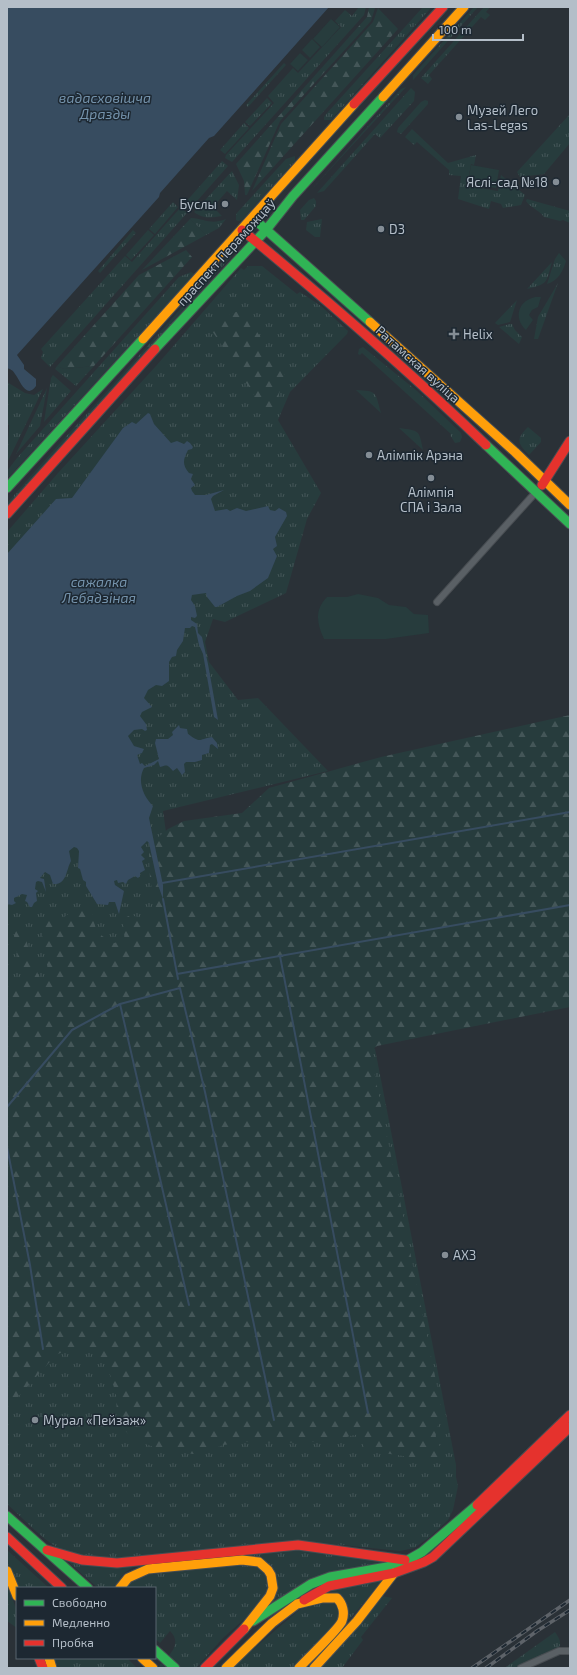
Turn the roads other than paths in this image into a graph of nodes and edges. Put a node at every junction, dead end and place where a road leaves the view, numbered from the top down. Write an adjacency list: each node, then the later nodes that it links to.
1 (442, 7): 3 (main road, праспект Пераможцаў)
2 (464, 7): 5 (main road, праспект Пераможцаў)
3 (253, 218): 4 (main road, праспект Пераможцаў); 5 (main road, Ратамская вуліца)
4 (242, 230): 6 (main road, Ратамская вуліца); 9 (main road, праспект Пераможцаў)
5 (266, 230): 6 (main road, праспект Пераможцаў); 8 (main road, Ратамская вуліца)
6 (255, 241): 10 (main road, Ратамская вуліца); 12 (main road, праспект Пераможцаў)
7 (570, 441): 8 (main road)
8 (546, 482): 10 (main road); 11 (main road, Ратамская вуліца)
9 (7, 488)
10 (536, 492): 13 (main road, Ратамская вуліца); 14 (street)
11 (570, 505)
12 (7, 514)
13 (570, 524)
14 (437, 602)
15 (570, 1414): 20 (main road)
16 (570, 1427): 22 (main road)
17 (7, 1516): 19 (main road)
18 (7, 1537): 23 (main road)
19 (43, 1549): 20 (main road); 24 (main road)
20 (408, 1560): 28 (main road)
21 (7, 1571): 26 (main road)
22 (394, 1573): 27 (main road); 37 (main road)
23 (61, 1587)
24 (87, 1587)
25 (121, 1587): 28 (main road)
26 (16, 1594)
27 (297, 1604): 35 (main road); 36 (main road)
28 (248, 1624): 34 (main road)
29 (156, 1651): 33 (main road)
30 (570, 1651): 38 (street)
31 (144, 1660): 32 (main road)
32 (153, 1668)
33 (175, 1668)
34 (205, 1668)
35 (226, 1668)
36 (299, 1668)
37 (314, 1668)
38 (521, 1668)

